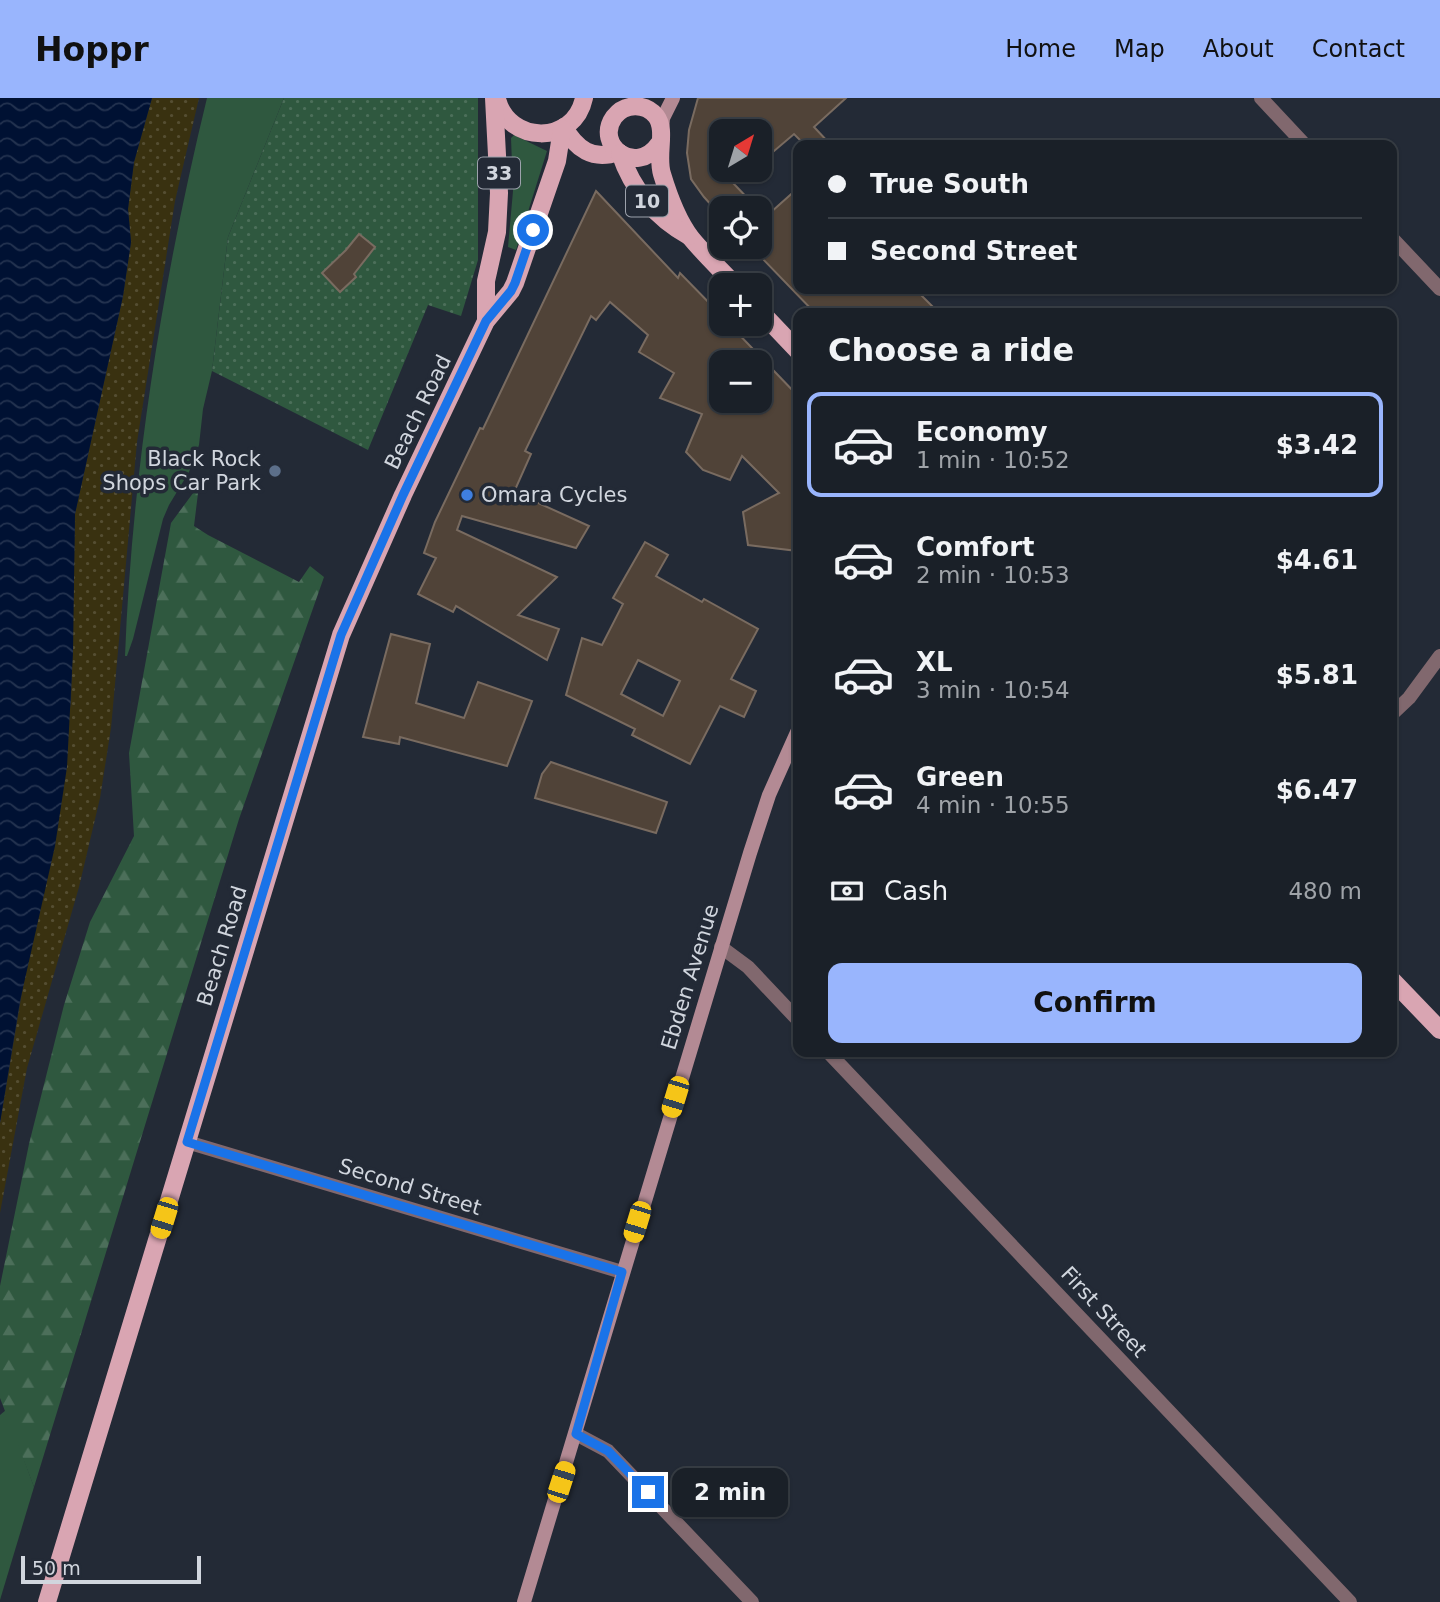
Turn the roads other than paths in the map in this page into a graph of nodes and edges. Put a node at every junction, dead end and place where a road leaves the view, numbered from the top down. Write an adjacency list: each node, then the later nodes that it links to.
1 (495, 98): 6 (main road, Beach Road / 33); 14 (main road, Beach Road / 33)
2 (584, 98): 6 (main road, Beach Road / 33)
3 (673, 98): 7 (street)
4 (1261, 98): 8 (street)
5 (629, 103): 7 (main road, 10); 9 (main road, 10)
6 (563, 128): 9 (main road, 10); 14 (main road, Beach Road / 33)
7 (661, 137): 9 (main road, 10); 10 (main road, 10)
8 (1301, 140)
9 (619, 153): 10 (main road, 10)
10 (689, 236): 12 (main road, 10)
11 (1397, 243): 13 (street)
12 (724, 273)
13 (1440, 289)
14 (486, 321): 25 (main road, Beach Road / 33)
15 (772, 324): 16 (main road)
16 (793, 346)
17 (1440, 656): 18 (street)
18 (1397, 709)
19 (793, 741): 20 (street, Ebden Avenue)
20 (721, 947): 22 (street); 26 (street, Ebden Avenue)
21 (1397, 985): 23 (main road)
22 (793, 1015)
23 (1440, 1030)
24 (833, 1057): 31 (street, First Street)
25 (187, 1142): 26 (street, Second Street); 28 (main road, Beach Road / 33)
26 (622, 1272): 27 (street, Ebden Avenue)
27 (576, 1434): 29 (street, Ebden Avenue); 30 (street)
28 (47, 1602)
29 (524, 1602)
30 (752, 1602)
31 (1350, 1602)

